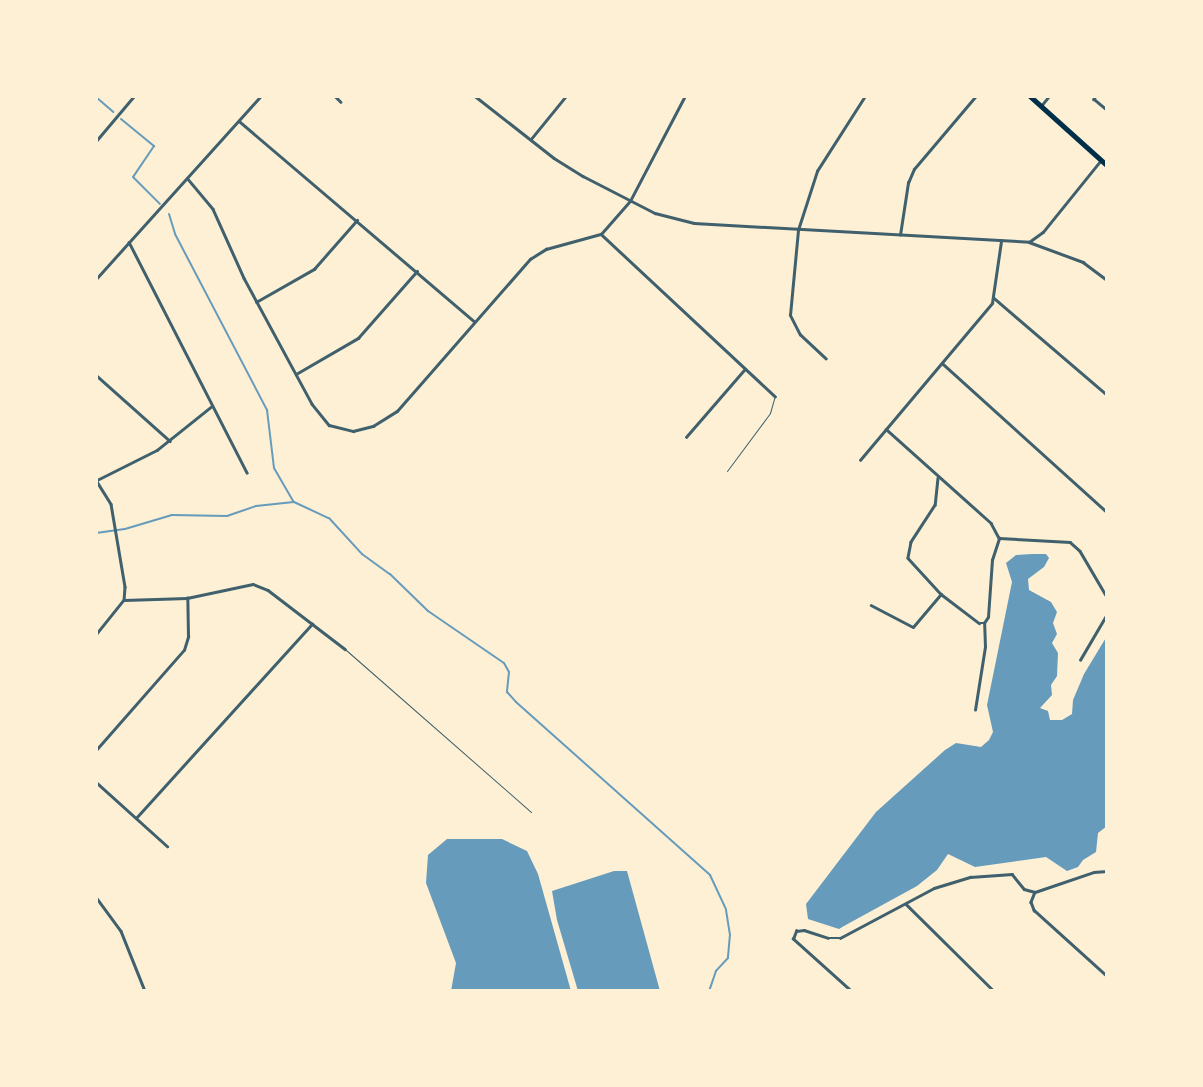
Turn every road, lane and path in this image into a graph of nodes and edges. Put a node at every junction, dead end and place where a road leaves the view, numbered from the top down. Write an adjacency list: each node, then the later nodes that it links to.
1 (134, 96): 17 (street)
2 (261, 96): 15 (street)
3 (334, 96): 12 (street)
4 (475, 96): 16 (street)
5 (566, 96): 16 (street)
6 (685, 96): 21 (street)
7 (865, 96): 23 (street)
8 (976, 96): 25 (street)
9 (1030, 96): 13 (main road)
10 (1049, 96): 13 (street)
11 (1096, 96): 14 (street)
12 (341, 102)
13 (1040, 106): 18 (main road)
14 (1107, 110)
15 (239, 121): 20 (street); 22 (street)
16 (531, 139): 21 (street)
17 (96, 141)
18 (1101, 160): 19 (main road); 28 (street)
19 (1107, 165)
20 (188, 179): 27 (street); 33 (street)
21 (630, 202): 23 (street); 24 (street)
22 (358, 220): 29 (street); 33 (street)
23 (798, 230): 25 (street); 35 (street)
24 (601, 234): 34 (street); 37 (street)
25 (900, 235): 26 (street)
26 (1001, 241): 28 (street); 32 (street)
27 (129, 242): 30 (street); 42 (street)
28 (1029, 242): 31 (street)
29 (417, 271): 34 (street); 38 (street)
30 (96, 279)
31 (1107, 280)
32 (994, 298): 36 (street); 40 (street)
33 (256, 302): 38 (street)
34 (474, 321): 38 (street)
35 (826, 360)
36 (942, 363): 43 (street); 51 (street)
37 (745, 369): 41 (street); 44 (street)
38 (296, 374)
39 (96, 375): 45 (street)
40 (1107, 395)
41 (774, 396): 47 (lane)
42 (212, 406): 45 (street); 48 (street)
43 (886, 429): 46 (street); 49 (street)
44 (686, 437)
45 (170, 441): 50 (street)
46 (860, 460)
47 (727, 471)
48 (247, 473)
49 (938, 478): 52 (street); 53 (street)
50 (96, 480): 56 (street)
51 (1107, 512)
52 (998, 538): 54 (street); 60 (street)
53 (941, 594): 57 (street); 60 (street)
54 (1107, 597)
55 (187, 598): 56 (street); 59 (street); 65 (street)
56 (124, 600): 61 (street)
57 (870, 605)
58 (1107, 614): 63 (street)
59 (312, 624): 62 (street); 68 (street)
60 (984, 624): 64 (street)
61 (96, 635)
62 (345, 649): 67 (lane)
63 (1080, 660)
64 (975, 710)
65 (96, 750)
66 (96, 782): 68 (street)
67 (531, 812)
68 (136, 818): 69 (street)
69 (167, 846)
70 (1107, 871): 71 (street)
71 (1035, 892): 73 (street); 74 (street)
72 (96, 897): 75 (street)
73 (906, 904): 76 (street); 77 (street)
74 (1107, 976)
75 (145, 991)
76 (851, 991)
77 (994, 991)

